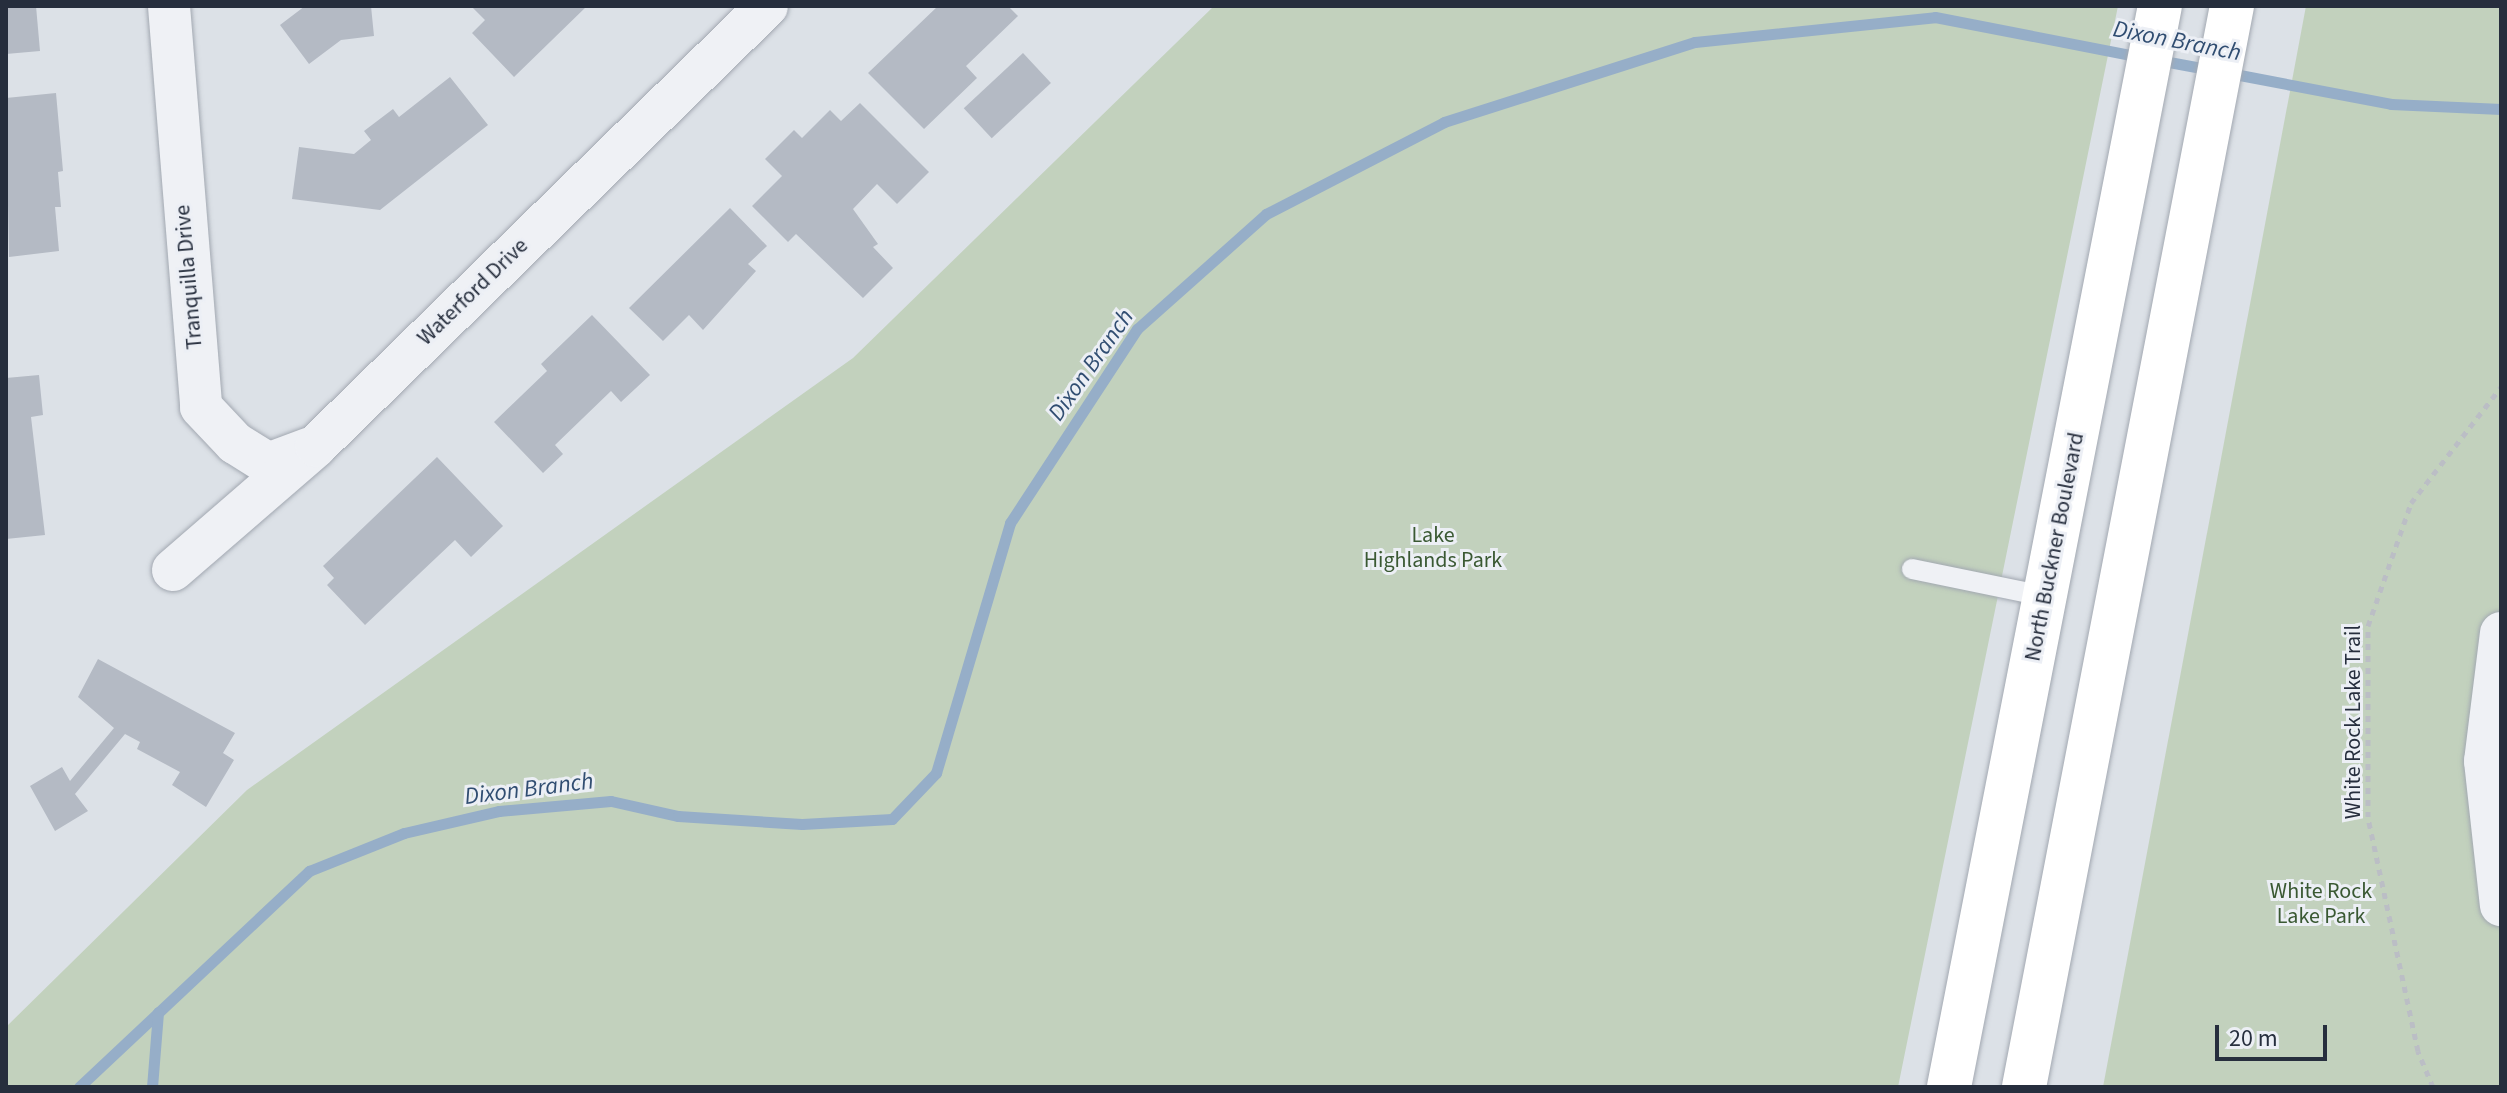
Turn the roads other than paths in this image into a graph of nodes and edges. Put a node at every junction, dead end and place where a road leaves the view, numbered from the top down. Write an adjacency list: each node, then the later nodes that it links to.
1 (169, 6): 5 (street, Tranquilla Drive)
2 (767, 6): 5 (street, Waterford Drive)
3 (2160, 6): 8 (main road, North Buckner Boulevard)
4 (2232, 6): 12 (main road)
5 (316, 446): 7 (street, Waterford Drive)
6 (1912, 569): 8 (lane)
7 (173, 570)
8 (2044, 596): 11 (main road, North Buckner Boulevard)
9 (2501, 633): 10 (street)
10 (2501, 905)
11 (1949, 1087)
12 (2024, 1087)

